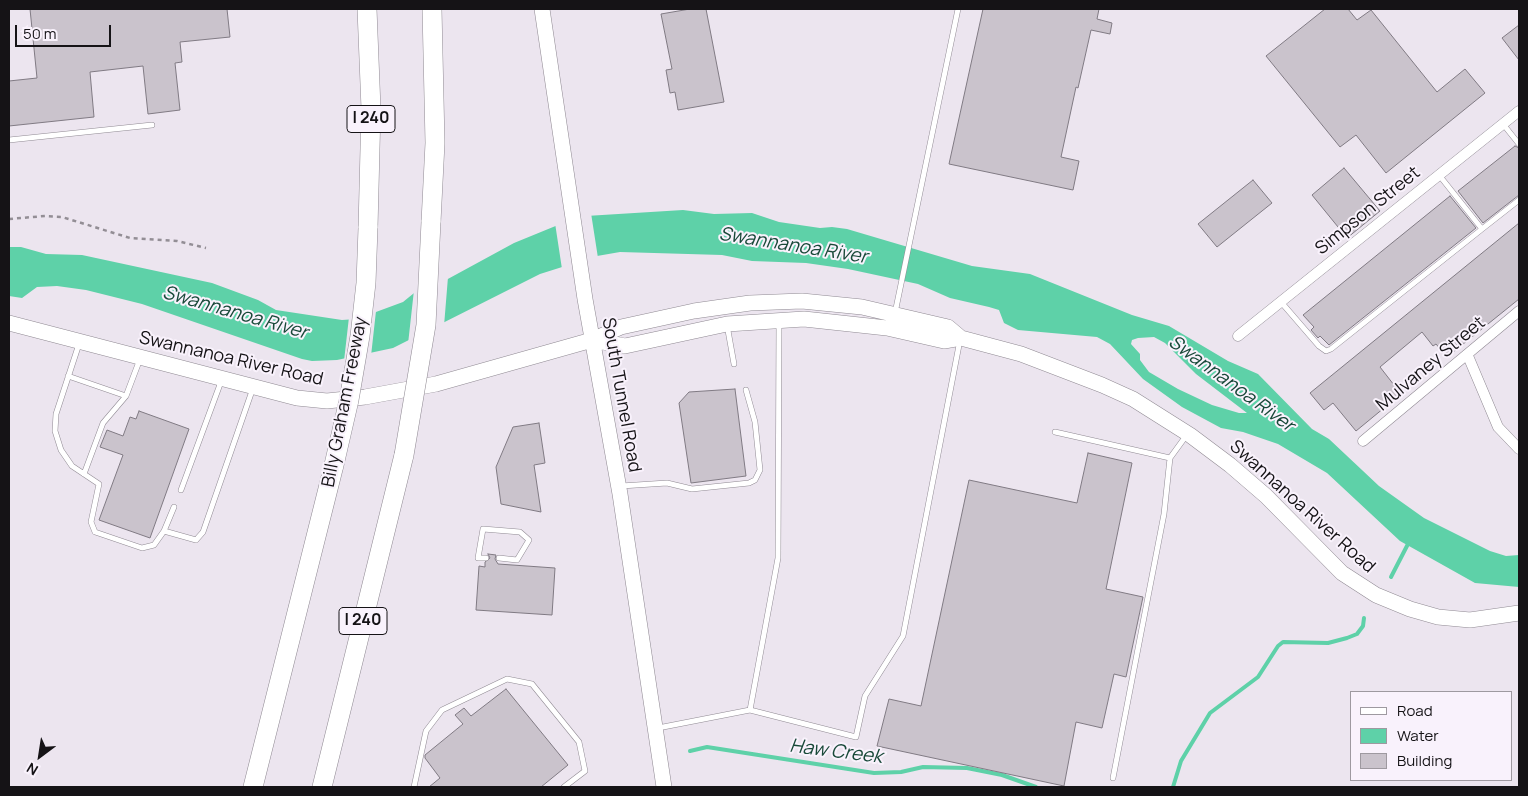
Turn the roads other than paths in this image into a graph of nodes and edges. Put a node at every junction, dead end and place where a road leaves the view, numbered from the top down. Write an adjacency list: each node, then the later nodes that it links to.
1 (367, 9): 47 (highway, Billy Graham Freeway / I 240, bridge)
2 (432, 9): 48 (highway, I 240, bridge)
3 (542, 9): 21 (main road, South Tunnel Road)
4 (958, 9): 15 (lane)
5 (1519, 111): 6 (street, Simpson Street)
6 (1503, 124): 9 (lane); 10 (street, Simpson Street)
7 (152, 125): 8 (lane)
8 (9, 140)
9 (1519, 144)
10 (1439, 176): 12 (lane); 13 (street, Simpson Street)
11 (1519, 200): 12 (lane)
12 (1482, 229): 13 (lane)
13 (1281, 302): 19 (street, Simpson Street)
14 (1519, 311): 23 (street, Mulvaney Street)
15 (894, 313): 20 (main road, Swannanoa River Road); 21 (main road, Swannanoa River Road)
16 (779, 319): 18 (main road, Swannanoa River Road); 20 (main road, Swannanoa River Road); 44 (lane)
17 (9, 322): 22 (main road, Swannanoa River Road)
18 (727, 324): 21 (main road, Swannanoa River Road); 25 (lane)
19 (1238, 336)
20 (960, 338): 32 (main road, Swannanoa River Road); 44 (lane)
21 (592, 340): 28 (main road, Swannanoa River Road); 37 (main road, South Tunnel Road)
22 (80, 341): 24 (main road, Swannanoa River Road); 26 (lane)
23 (1468, 356): 33 (street, Mulvaney Street); 34 (street)
24 (140, 357): 27 (main road, Swannanoa River Road); 30 (lane)
25 (734, 364)
26 (68, 376): 30 (lane); 36 (lane)
27 (222, 379): 28 (main road, Swannanoa River Road); 38 (lane)
28 (254, 387): 40 (lane)
29 (746, 390): 37 (lane)
30 (126, 396): 36 (lane)
31 (1055, 432): 35 (lane)
32 (1188, 433): 35 (lane); 43 (main road, Swannanoa River Road)
33 (1364, 442)
34 (1519, 449)
35 (1170, 458): 46 (lane)
36 (84, 474): 40 (lane)
37 (618, 486): 45 (main road, South Tunnel Road)
38 (181, 490)
39 (174, 507): 40 (lane)
40 (164, 531)
41 (486, 558): 42 (lane)
42 (499, 558)
43 (1519, 613)
44 (750, 710): 45 (lane)
45 (655, 729): 51 (main road, South Tunnel Road)
46 (1113, 778)
47 (253, 787)
48 (322, 787)
49 (414, 787): 50 (lane)
50 (564, 787)
51 (664, 787)

